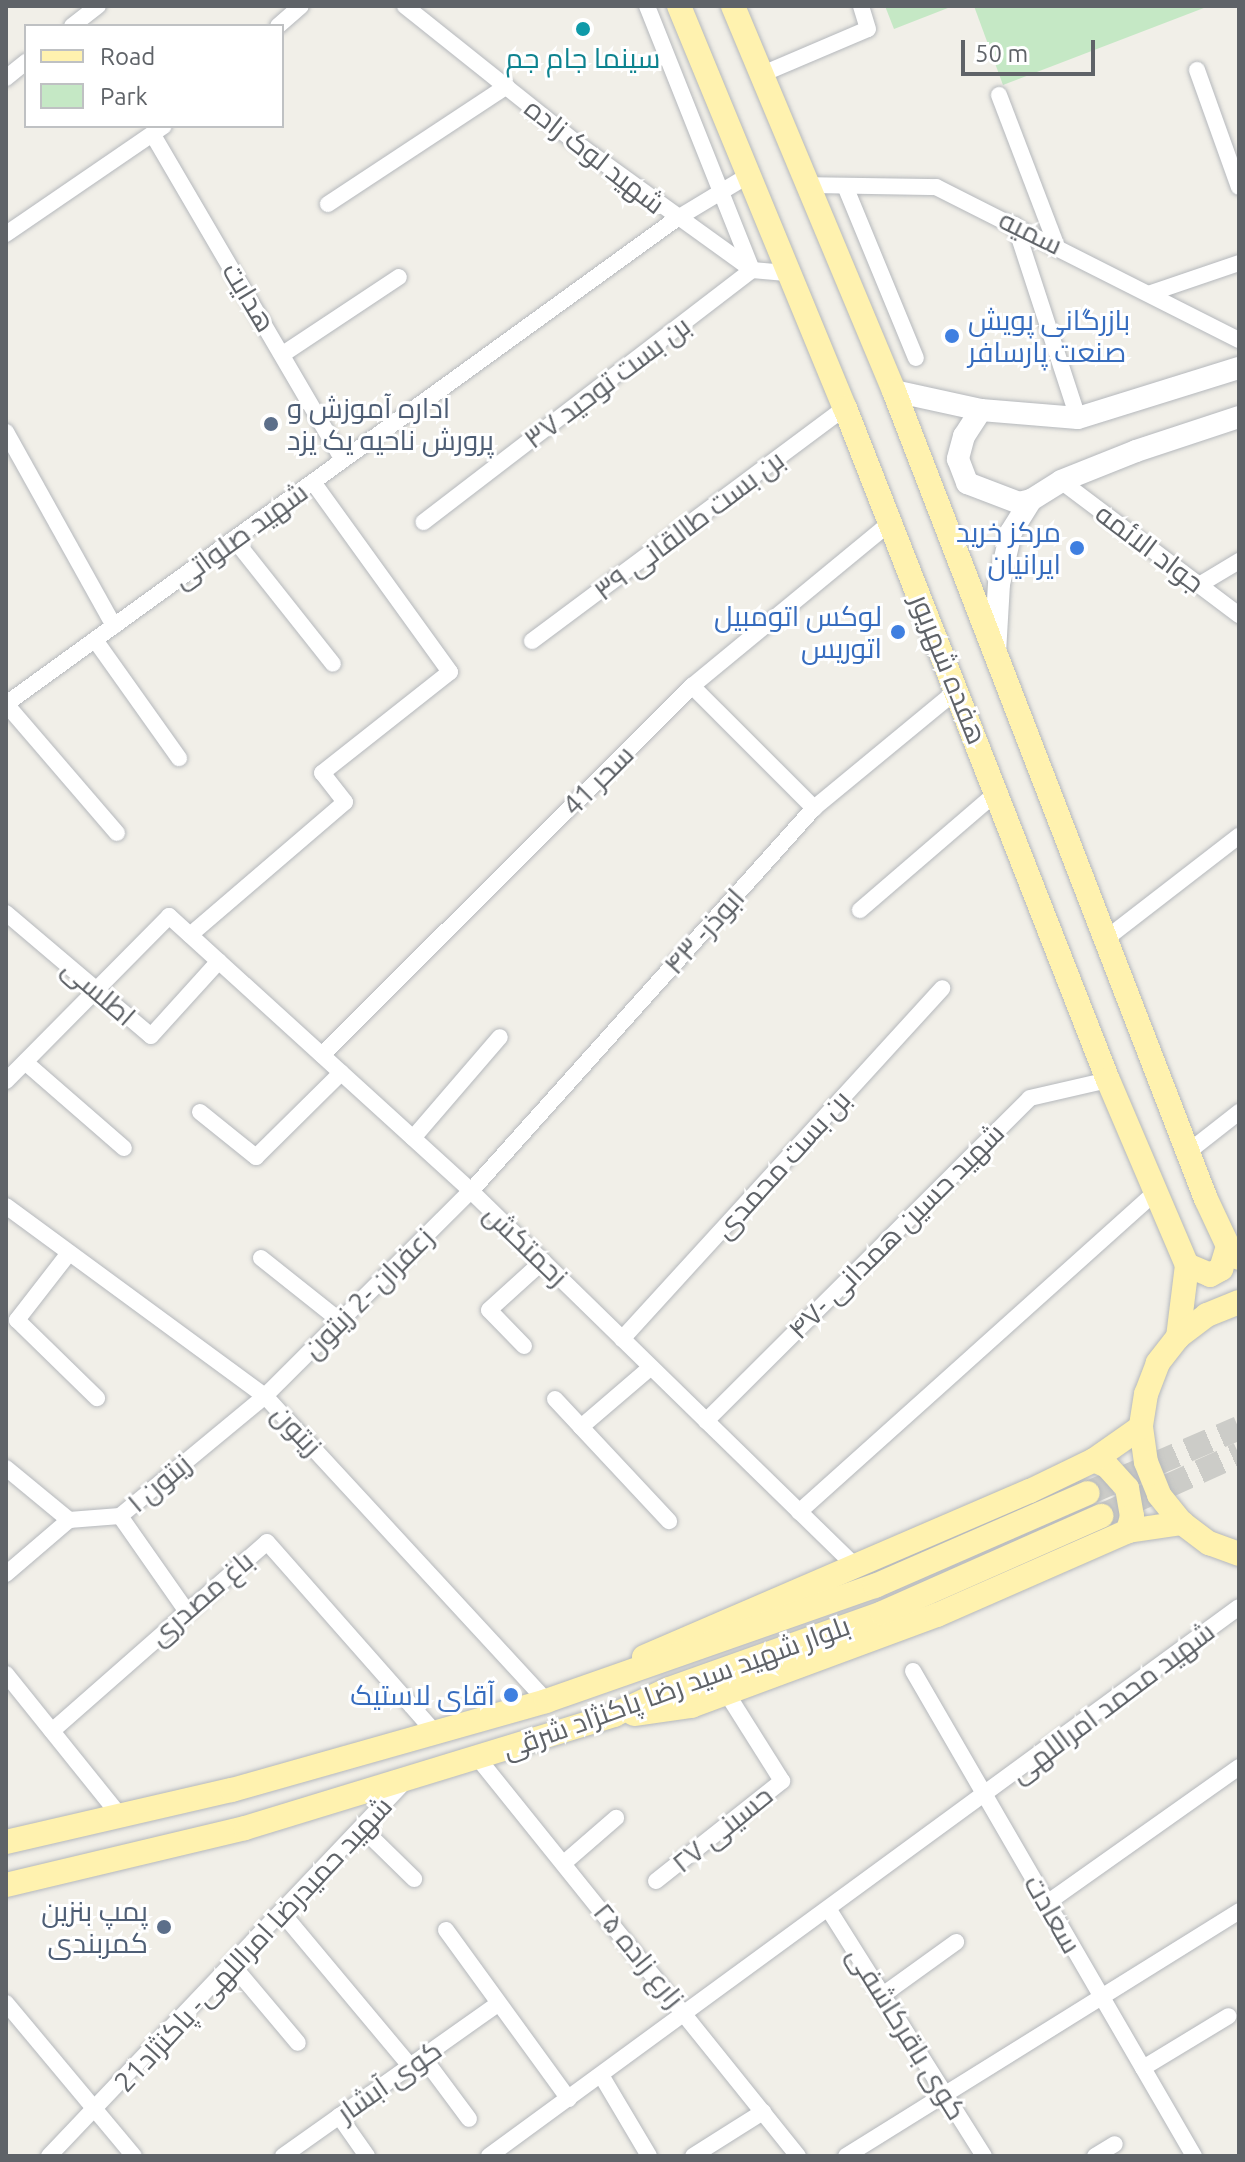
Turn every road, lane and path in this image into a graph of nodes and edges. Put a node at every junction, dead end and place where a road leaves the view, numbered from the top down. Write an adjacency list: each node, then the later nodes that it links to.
1 (98, 6): 8 (street)
2 (301, 6): 9 (street)
3 (405, 6): 14 (street, شهید لوک زاده)
4 (647, 6): 21 (street)
5 (679, 6): 17 (main road, هفده شهریور)
6 (733, 6): 12 (main road, هفده شهریور)
7 (861, 6): 12 (street)
8 (75, 24)
9 (280, 24)
10 (24, 64): 13 (street)
11 (1197, 70): 20 (street)
12 (760, 75): 18 (main road, هفده شهریور)
13 (6, 78)
14 (507, 86): 22 (street); 23 (street, شهید لوک زاده)
15 (999, 95): 26 (street)
16 (159, 131): 25 (street); 33 (street, هدایت)
17 (749, 175): 21 (street, شهید صلواتی); 29 (main road, هفده شهریور)
18 (806, 185): 19 (street, سمیه); 36 (main road, هفده شهریور)
19 (845, 186): 24 (street, سمیه); 34 (street)
20 (1239, 187)
21 (720, 190): 23 (street, شهید صلواتی); 28 (street)
22 (328, 204)
23 (676, 219): 28 (street, شهید لوک زاده); 42 (street, شهید صلواتی)
24 (1015, 225): 26 (street, سمیه); 40 (street)
25 (6, 234)
26 (1056, 244): 31 (street, سمیه)
27 (1239, 263): 31 (street)
28 (752, 270): 29 (street); 46 (street, بن بست توحید ۳۷)
29 (789, 273): 37 (main road, هفده شهریور)
30 (399, 277): 33 (street)
31 (1151, 293): 32 (street, سمیه)
32 (1239, 340)
33 (283, 354): 42 (street, هدایت)
34 (916, 358)
35 (1239, 368): 40 (main road)
36 (894, 391): 38 (main road); 55 (main road, هفده شهریور)
37 (845, 408): 47 (main road, هفده شهریور); 54 (street, بن‌ بست طالقانی ۳۹)
38 (981, 410): 40 (main road); 45 (main road)
39 (1239, 417): 43 (main road)
40 (1078, 418)
41 (6, 432): 52 (street)
42 (343, 460): 44 (street, شهید صلواتی)
43 (1061, 481): 45 (main road); 50 (street, جواد الائمه)
44 (313, 482): 48 (street, شهید صلواتی); 67 (street)
45 (1031, 500): 55 (main road)
46 (424, 522)
47 (891, 522): 57 (street, سحر 41); 58 (main road, هفده شهریور)
48 (234, 539): 52 (street, شهید صلواتی); 56 (street)
49 (1239, 561): 50 (street)
50 (1199, 585): 51 (street, جواد الائمه)
51 (1239, 615)
52 (114, 626): 53 (street, شهید صلواتی)
53 (95, 640): 59 (street, شهید صلواتی); 60 (street)
54 (532, 641)
55 (995, 662): 68 (main road, هفده شهریور)
56 (333, 664)
57 (692, 686): 62 (street); 73 (street, سحر 41)
58 (957, 690): 61 (main road, هفده شهریور); 62 (street, ابوذر- ۴۳)
59 (6, 704): 63 (street)
60 (179, 758)
61 (997, 792): 65 (street); 76 (main road, هفده شهریور)
62 (814, 808): 83 (street, ابوذر- ۴۳)
63 (117, 833)
64 (1239, 836): 68 (street)
65 (860, 910)
66 (6, 913): 71 (street, اطلسی)
67 (190, 935): 69 (street, زحمتکش); 71 (street)
68 (1103, 941): 82 (main road, هفده شهریور)
69 (219, 961): 71 (street, اطلسی); 73 (street, زحمتکش)
70 (942, 988): 94 (street, بن بست محمدی)
71 (97, 989): 74 (street)
72 (500, 1037): 80 (street)
73 (322, 1055): 75 (street, زحمتکش)
74 (25, 1062): 77 (street); 81 (street)
75 (341, 1073): 78 (street); 80 (street, زحمتکش)
76 (1108, 1080): 84 (main road, هفده شهریور); 100 (street, شهید حسین همدانی -۴۷)
77 (6, 1081)
78 (200, 1112)
79 (1239, 1112): 82 (street)
80 (413, 1138): 83 (street, زحمتکش)
81 (124, 1148)
82 (1188, 1152): 86 (main road, هفده شهریور)
83 (471, 1191): 89 (street, زحمتکش); 92 (street, زعفران -2 زیتون)
84 (1155, 1193): 90 (main road, هفده شهریور); 106 (street)
85 (6, 1206): 87 (street, زیتون)
86 (1233, 1252): 90 (main road)
87 (69, 1253): 97 (street, زیتون); 98 (street)
88 (261, 1258): 92 (street)
89 (543, 1261): 94 (street, زحمتکش); 95 (street)
90 (1187, 1265): 93 (main road)
91 (1239, 1302): 93 (main road)
92 (339, 1320): 97 (street, زعفران -2 زیتون)
93 (1178, 1337): 102 (main road)
94 (622, 1339): 96 (street, زحمتکش)
95 (524, 1346)
96 (651, 1367): 100 (street, زحمتکش); 101 (street)
97 (265, 1396): 107 (street, زیتون ۱); 122 (street, زیتون)
98 (97, 1398)
99 (555, 1399): 101 (street)
100 (706, 1421): 106 (street, زحمتکش)
101 (581, 1427): 110 (street)
102 (1141, 1427): 103 (main road); 111 (main road)
103 (1094, 1460): 112 (main road); 114 (main road)
104 (6, 1468): 109 (street)
105 (1088, 1493): 120 (main road, بلوار شهید سید رضا پاکنژاد شرقی)
106 (799, 1512): 114 (street, زحمتکش)
107 (120, 1516): 109 (street, زیتون ۱); 117 (street)
108 (1101, 1516): 123 (main road, بلوار شهید سید رضا پاکنژاد شرقی)
109 (69, 1520): 115 (street)
110 (669, 1521)
111 (1182, 1523): 112 (main road); 113 (main road)
112 (1128, 1531): 121 (main road)
113 (1239, 1554)
114 (853, 1564): 120 (main road)
115 (6, 1574)
116 (1239, 1607): 129 (street, شهید محمد امراللهی)
117 (185, 1609): 124 (street, باغ مصدری); 125 (street, باغ مصدری)
118 (913, 1671): 129 (street, سعادت)
119 (6, 1674): 124 (street)
120 (600, 1681): 122 (main road, بلوار شهید سید رضا پاکنژاد شرقی)
121 (726, 1692): 123 (main road); 136 (street, حسینی ۲۷)
122 (546, 1701): 125 (main road, بلوار شهید سید رضا پاکنژاد شرقی)
123 (608, 1717): 126 (main road, بلوار شهید سید رضا پاکنژاد شرقی)
124 (52, 1731): 130 (street)
125 (437, 1735): 130 (main road, بلوار شهید سید رضا پاکنژاد شرقی)
126 (477, 1757): 128 (main road, بلوار شهید سید رضا پاکنژاد شرقی); 134 (street, زارع زاده ۲۵)
127 (1239, 1767): 138 (street)
128 (408, 1778): 132 (street, شهید حمیدرضا امراللهی- پاکنژاد21); 137 (main road, بلوار شهید سید رضا پاکنژاد شرقی)
129 (985, 1797): 138 (street, سعادت); 139 (street, شهید محمد امراللهی)
130 (121, 1817): 133 (main road, بلوار شهید سید رضا پاکنژاد شرقی)
131 (616, 1818): 134 (street)
132 (362, 1828): 135 (street); 141 (street, شهید حمیدرضا امراللهی- پاکنژاد21)
133 (6, 1842)
134 (564, 1863): 149 (street, زارع زاده ۲۵)
135 (414, 1879)
136 (656, 1881)
137 (6, 1885)
138 (1047, 1903): 146 (street, سعادت)
139 (829, 1910): 145 (street, کوی باقرکاشفی); 149 (street, شهید محمد امراللهی)
140 (1239, 1911): 146 (street)
141 (283, 1914): 144 (street, شهید حمیدرضا امراللهی- پاکنژاد21); 152 (street)
142 (446, 1930): 148 (street)
143 (956, 1942): 145 (street)
144 (234, 1967): 151 (street); 157 (street, شهید حمیدرضا امراللهی- پاکنژاد21)
145 (884, 1994): 155 (street, کوی باقرکاشفی)
146 (1100, 1994): 153 (street, سعادت); 155 (street)
147 (6, 2003): 157 (street)
148 (496, 2005): 152 (street, کوی آبشار); 156 (street)
149 (687, 2013): 154 (street, شهید محمد امراللهی); 158 (street, زارع زاده ۲۵)
150 (1229, 2016): 153 (street)
151 (298, 2043)
152 (416, 2061): 159 (street, کوی آبشار); 160 (street)
153 (1143, 2068): 173 (street, سعادت)
154 (601, 2075): 156 (street, شهید محمد امراللهی); 167 (street)
155 (946, 2094): 170 (street); 171 (street, کوی باقرکاشفی)
156 (569, 2099): 166 (street, شهید محمد امراللهی)
157 (97, 2110): 162 (street, شهید حمیدرضا امراللهی- پاکنژاد21); 163 (street)
158 (763, 2112): 168 (street); 169 (street, زارع زاده ۲۵)
159 (339, 2116): 164 (street, کوی آبشار); 165 (street)
160 (469, 2119)
161 (1115, 2144): 172 (street)
162 (49, 2156)
163 (134, 2156)
164 (283, 2156)
165 (367, 2156)
166 (489, 2156)
167 (649, 2156)
168 (693, 2156)
169 (798, 2156)
170 (846, 2156)
171 (984, 2156)
172 (1095, 2156)
173 (1194, 2156)

